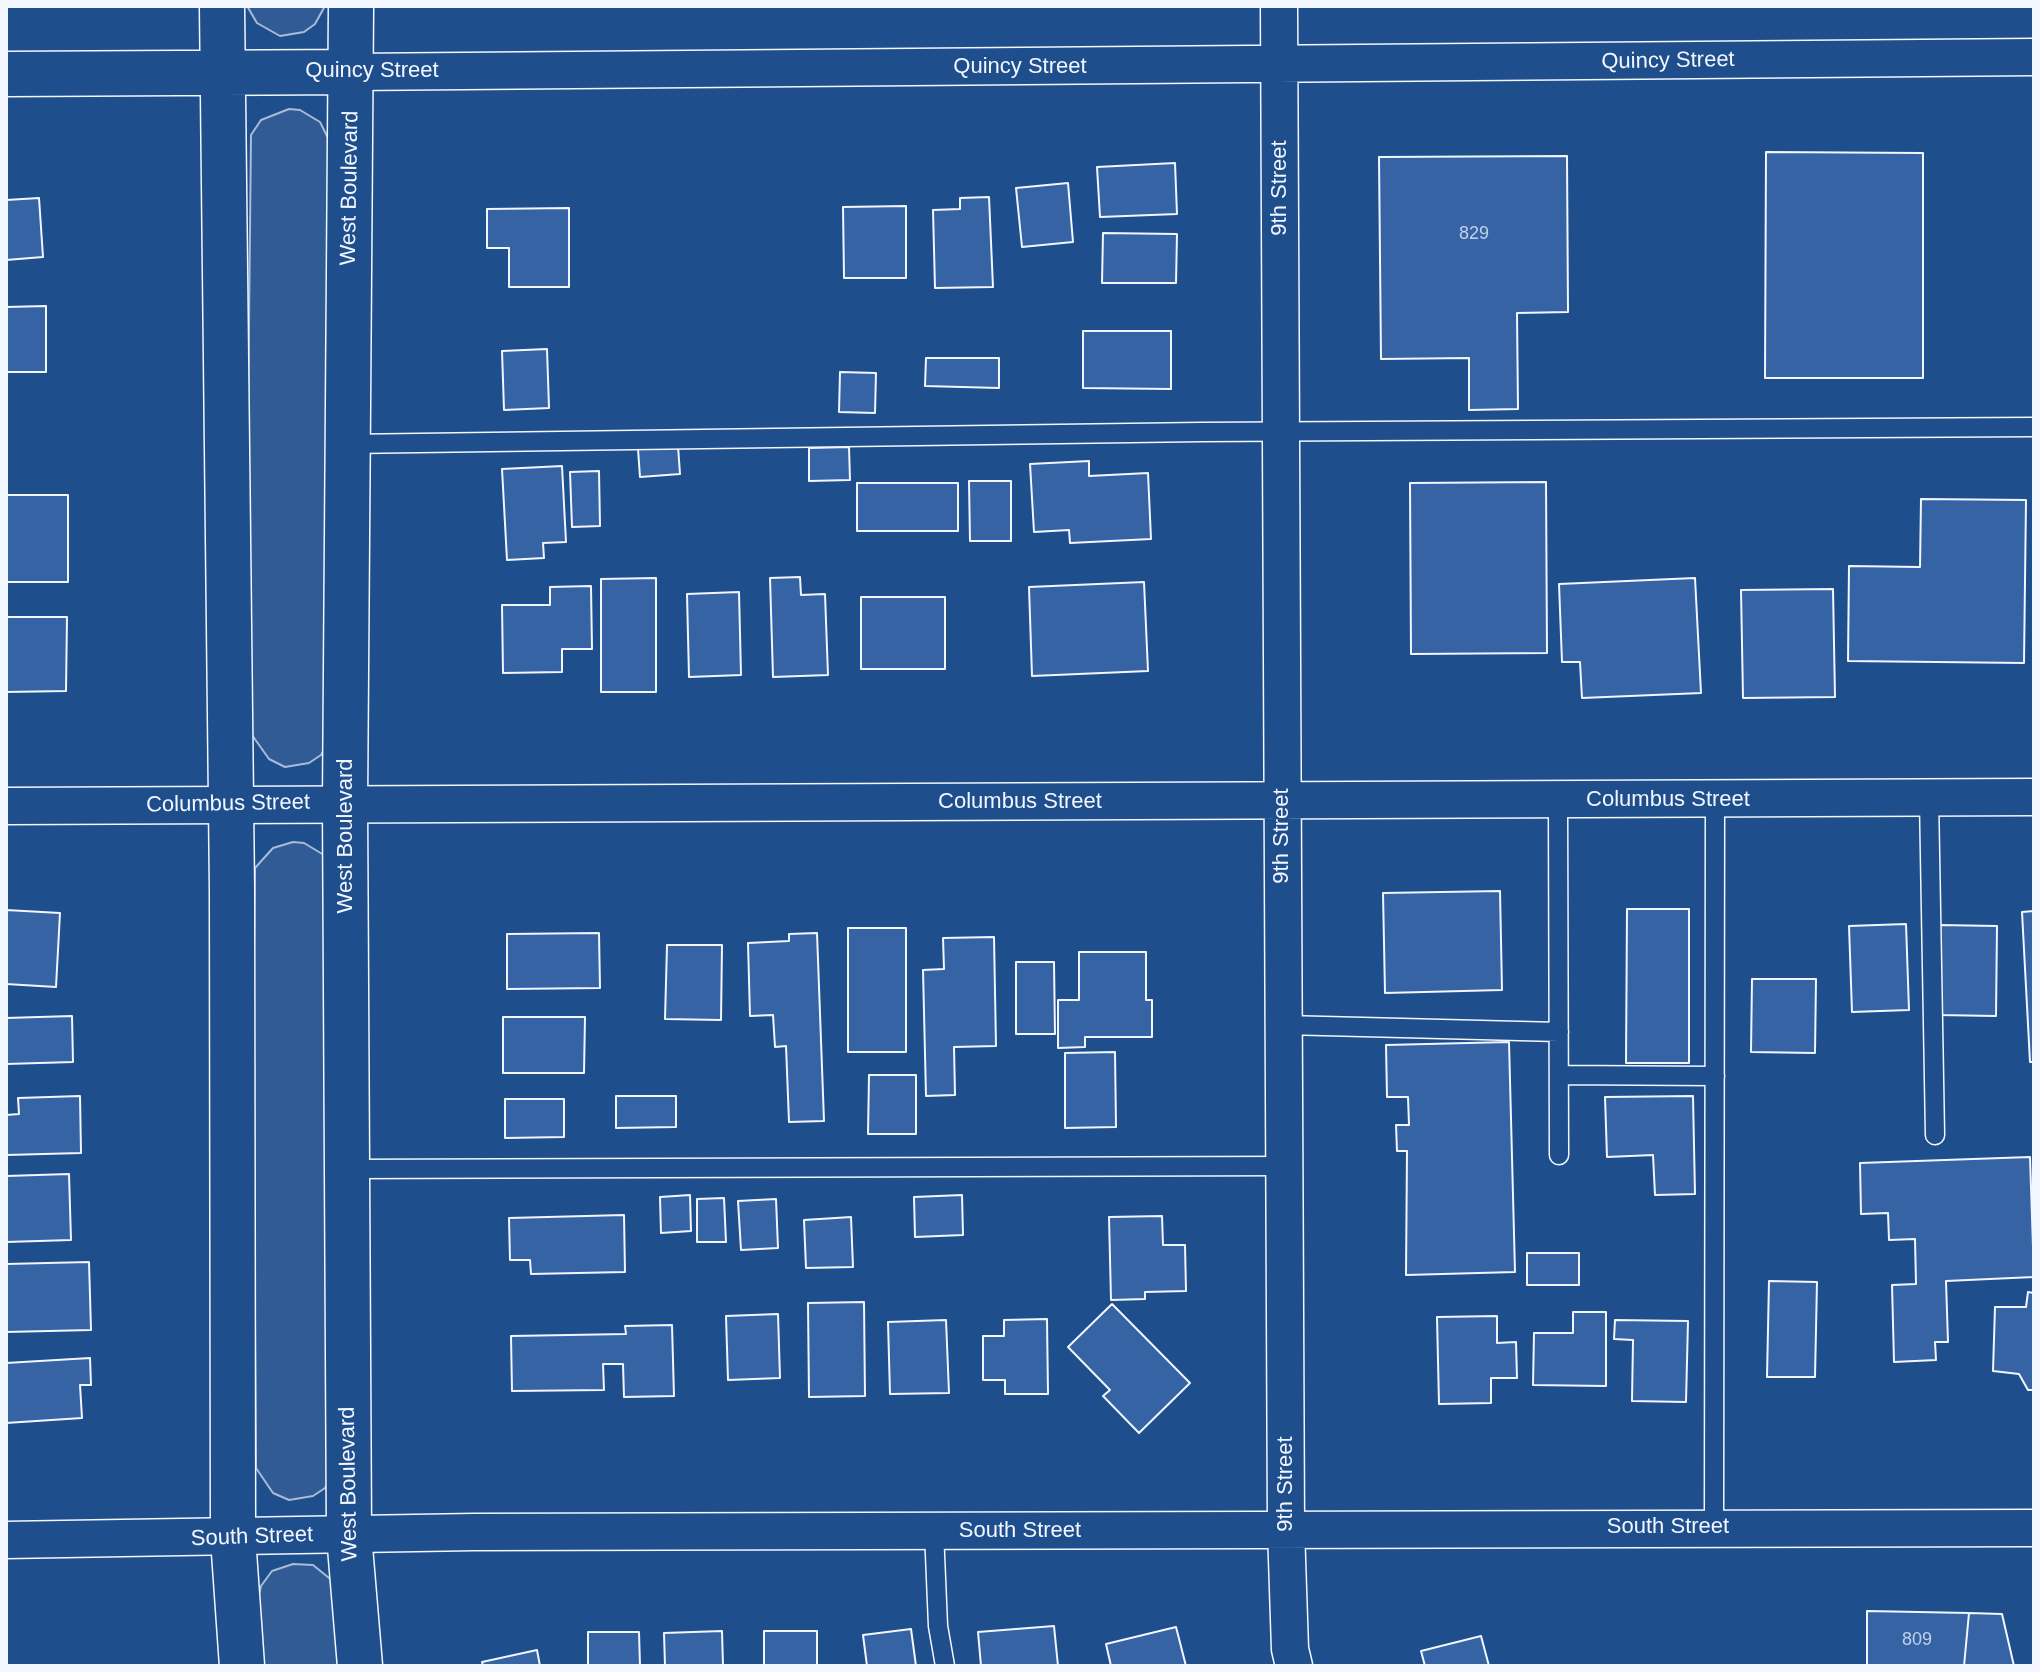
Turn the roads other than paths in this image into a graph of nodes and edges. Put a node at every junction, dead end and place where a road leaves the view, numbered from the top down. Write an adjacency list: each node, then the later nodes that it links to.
1 (222, 6): 6 (street)
2 (351, 6): 7 (street, West Boulevard)
3 (1279, 6): 5 (street, 9th Street)
4 (2034, 57): 5 (street, Quincy Street)
5 (1279, 65): 7 (street, Quincy Street); 10 (street, 9th Street)
6 (223, 70): 7 (street, Quincy Street); 8 (street, Quincy Street); 18 (street)
7 (351, 72): 11 (street, West Boulevard)
8 (6, 74)
9 (2034, 427): 10 (lane)
10 (1281, 433): 11 (lane); 17 (street, 9th Street)
11 (348, 444): 16 (street, West Boulevard)
12 (2034, 797): 13 (street, Columbus Street)
13 (1929, 798): 14 (street, Columbus Street); 24 (lane)
14 (1715, 800): 15 (street, Columbus Street); 23 (lane)
15 (1558, 801): 17 (street, Columbus Street); 21 (lane)
16 (345, 803): 17 (street, Columbus Street); 18 (street, Columbus Street); 27 (street, West Boulevard)
17 (1282, 803): 20 (street, 9th Street)
18 (232, 805): 19 (street, Columbus Street); 33 (street)
19 (6, 806)
20 (1284, 1025): 21 (lane); 26 (street, 9th Street)
21 (1559, 1032): 22 (lane)
22 (1559, 1075): 23 (lane); 25 (lane)
23 (1715, 1076): 28 (lane)
24 (1935, 1135)
25 (1559, 1155)
26 (1284, 1166): 27 (lane); 30 (street, 9th Street)
27 (347, 1169): 32 (street, West Boulevard)
28 (1714, 1527): 29 (street, South Street); 30 (street, South Street)
29 (2034, 1528)
30 (1286, 1529): 31 (street, South Street); 38 (street, 9th Street)
31 (934, 1531): 32 (street, South Street); 37 (lane)
32 (349, 1535): 33 (street, South Street); 36 (street, West Boulevard)
33 (233, 1538): 34 (street, South Street); 35 (street)
34 (6, 1540)
35 (242, 1666)
36 (360, 1666)
37 (945, 1666)
38 (1294, 1666)

